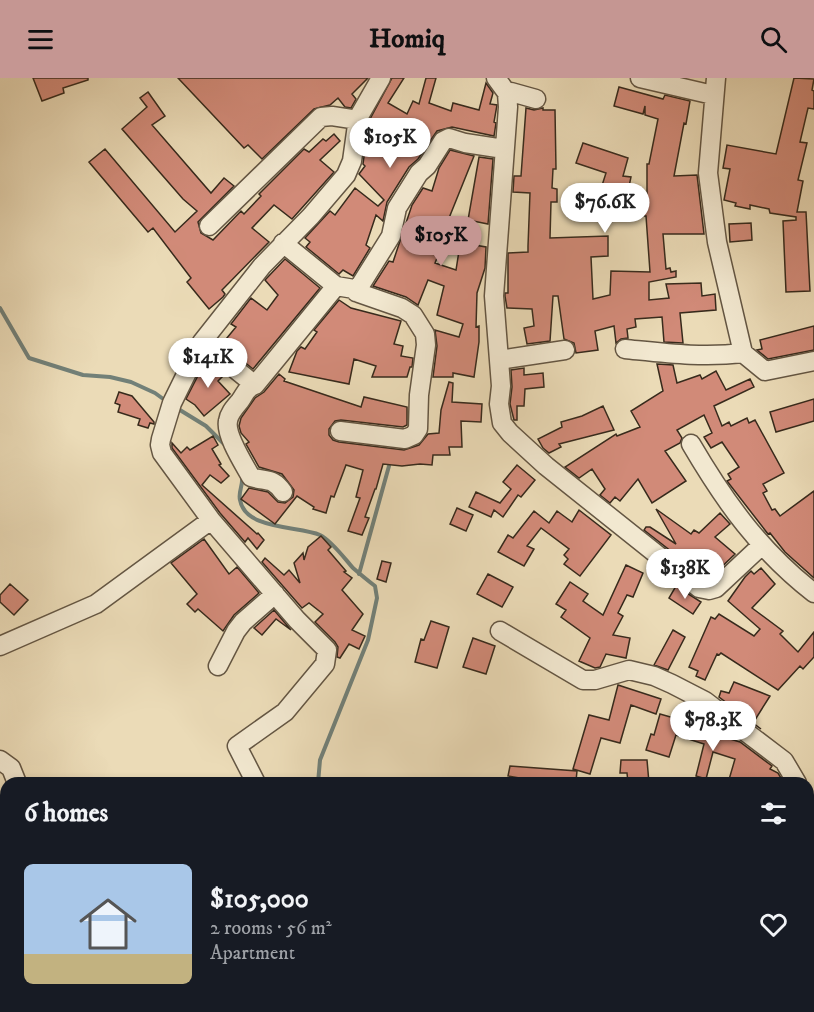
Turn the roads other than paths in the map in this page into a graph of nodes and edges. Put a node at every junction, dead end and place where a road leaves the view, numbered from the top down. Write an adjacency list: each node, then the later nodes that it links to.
1 (381, 78): 7 (street)
2 (496, 78): 5 (street)
3 (640, 78): 4 (street)
4 (715, 86): 16 (street)
5 (507, 93): 6 (street); 8 (street)
6 (536, 99)
7 (358, 120): 9 (street); 10 (street)
8 (504, 149): 12 (street); 17 (street)
9 (209, 226)
10 (283, 243): 11 (street); 13 (street)
11 (336, 286): 12 (street); 19 (street)
12 (356, 292): 20 (street)
13 (202, 342): 19 (street); 23 (street)
14 (625, 349): 16 (street)
15 (565, 350): 17 (street)
16 (743, 352): 18 (street)
17 (499, 360): 24 (street)
18 (814, 361)
19 (255, 385): 22 (street)
20 (340, 431)
21 (691, 444): 24 (street)
22 (283, 492)
23 (211, 520): 25 (street); 28 (street)
24 (762, 545): 26 (street)
25 (275, 594): 29 (street); 32 (street)
26 (814, 594)
27 (500, 631): 33 (street)
28 (0, 646)
29 (218, 666)
30 (0, 760): 31 (street)
31 (15, 777)
32 (253, 777)
33 (793, 777)

